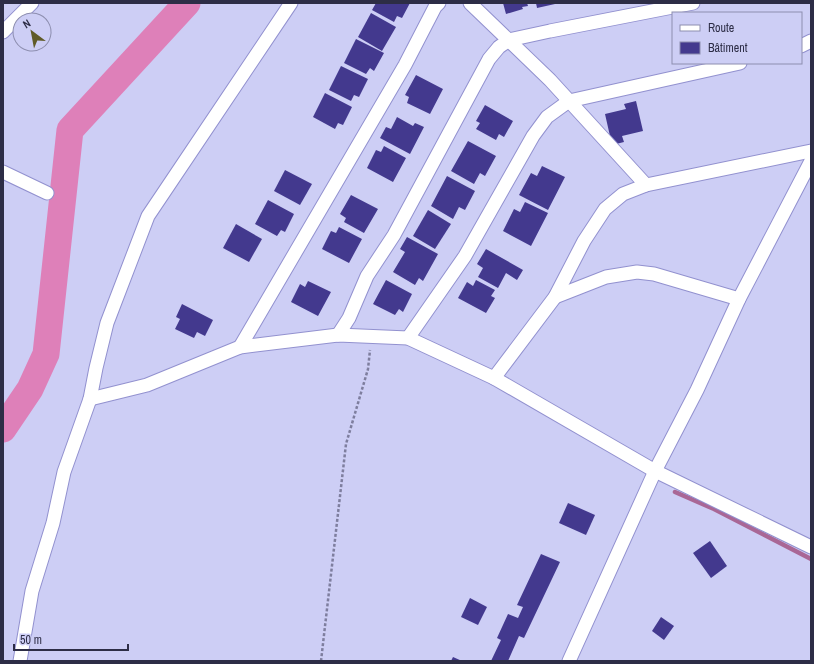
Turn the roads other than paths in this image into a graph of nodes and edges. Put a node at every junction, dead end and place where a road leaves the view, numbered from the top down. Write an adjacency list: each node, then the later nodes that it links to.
1 (32, 3): 6 (street)
2 (292, 3): 23 (street)
3 (439, 3): 21 (street)
4 (470, 3): 7 (street)
5 (693, 3): 7 (street)
6 (3, 32)
7 (509, 40): 11 (street); 19 (street)
8 (811, 41): 9 (street)
9 (802, 46)
10 (736, 64): 11 (street)
11 (569, 101): 15 (street); 20 (street)
12 (811, 151): 15 (street)
13 (811, 161): 18 (street)
14 (3, 172): 16 (street)
15 (646, 185): 17 (street)
16 (47, 193)
17 (555, 296): 18 (street); 22 (street)
18 (739, 299): 24 (street)
19 (338, 335): 20 (street); 21 (street)
20 (408, 338): 22 (street)
21 (240, 347): 23 (street)
22 (494, 378): 24 (street)
23 (90, 399): 26 (street)
24 (655, 471): 25 (street); 27 (street)
25 (811, 547)
26 (20, 661)
27 (569, 661)

